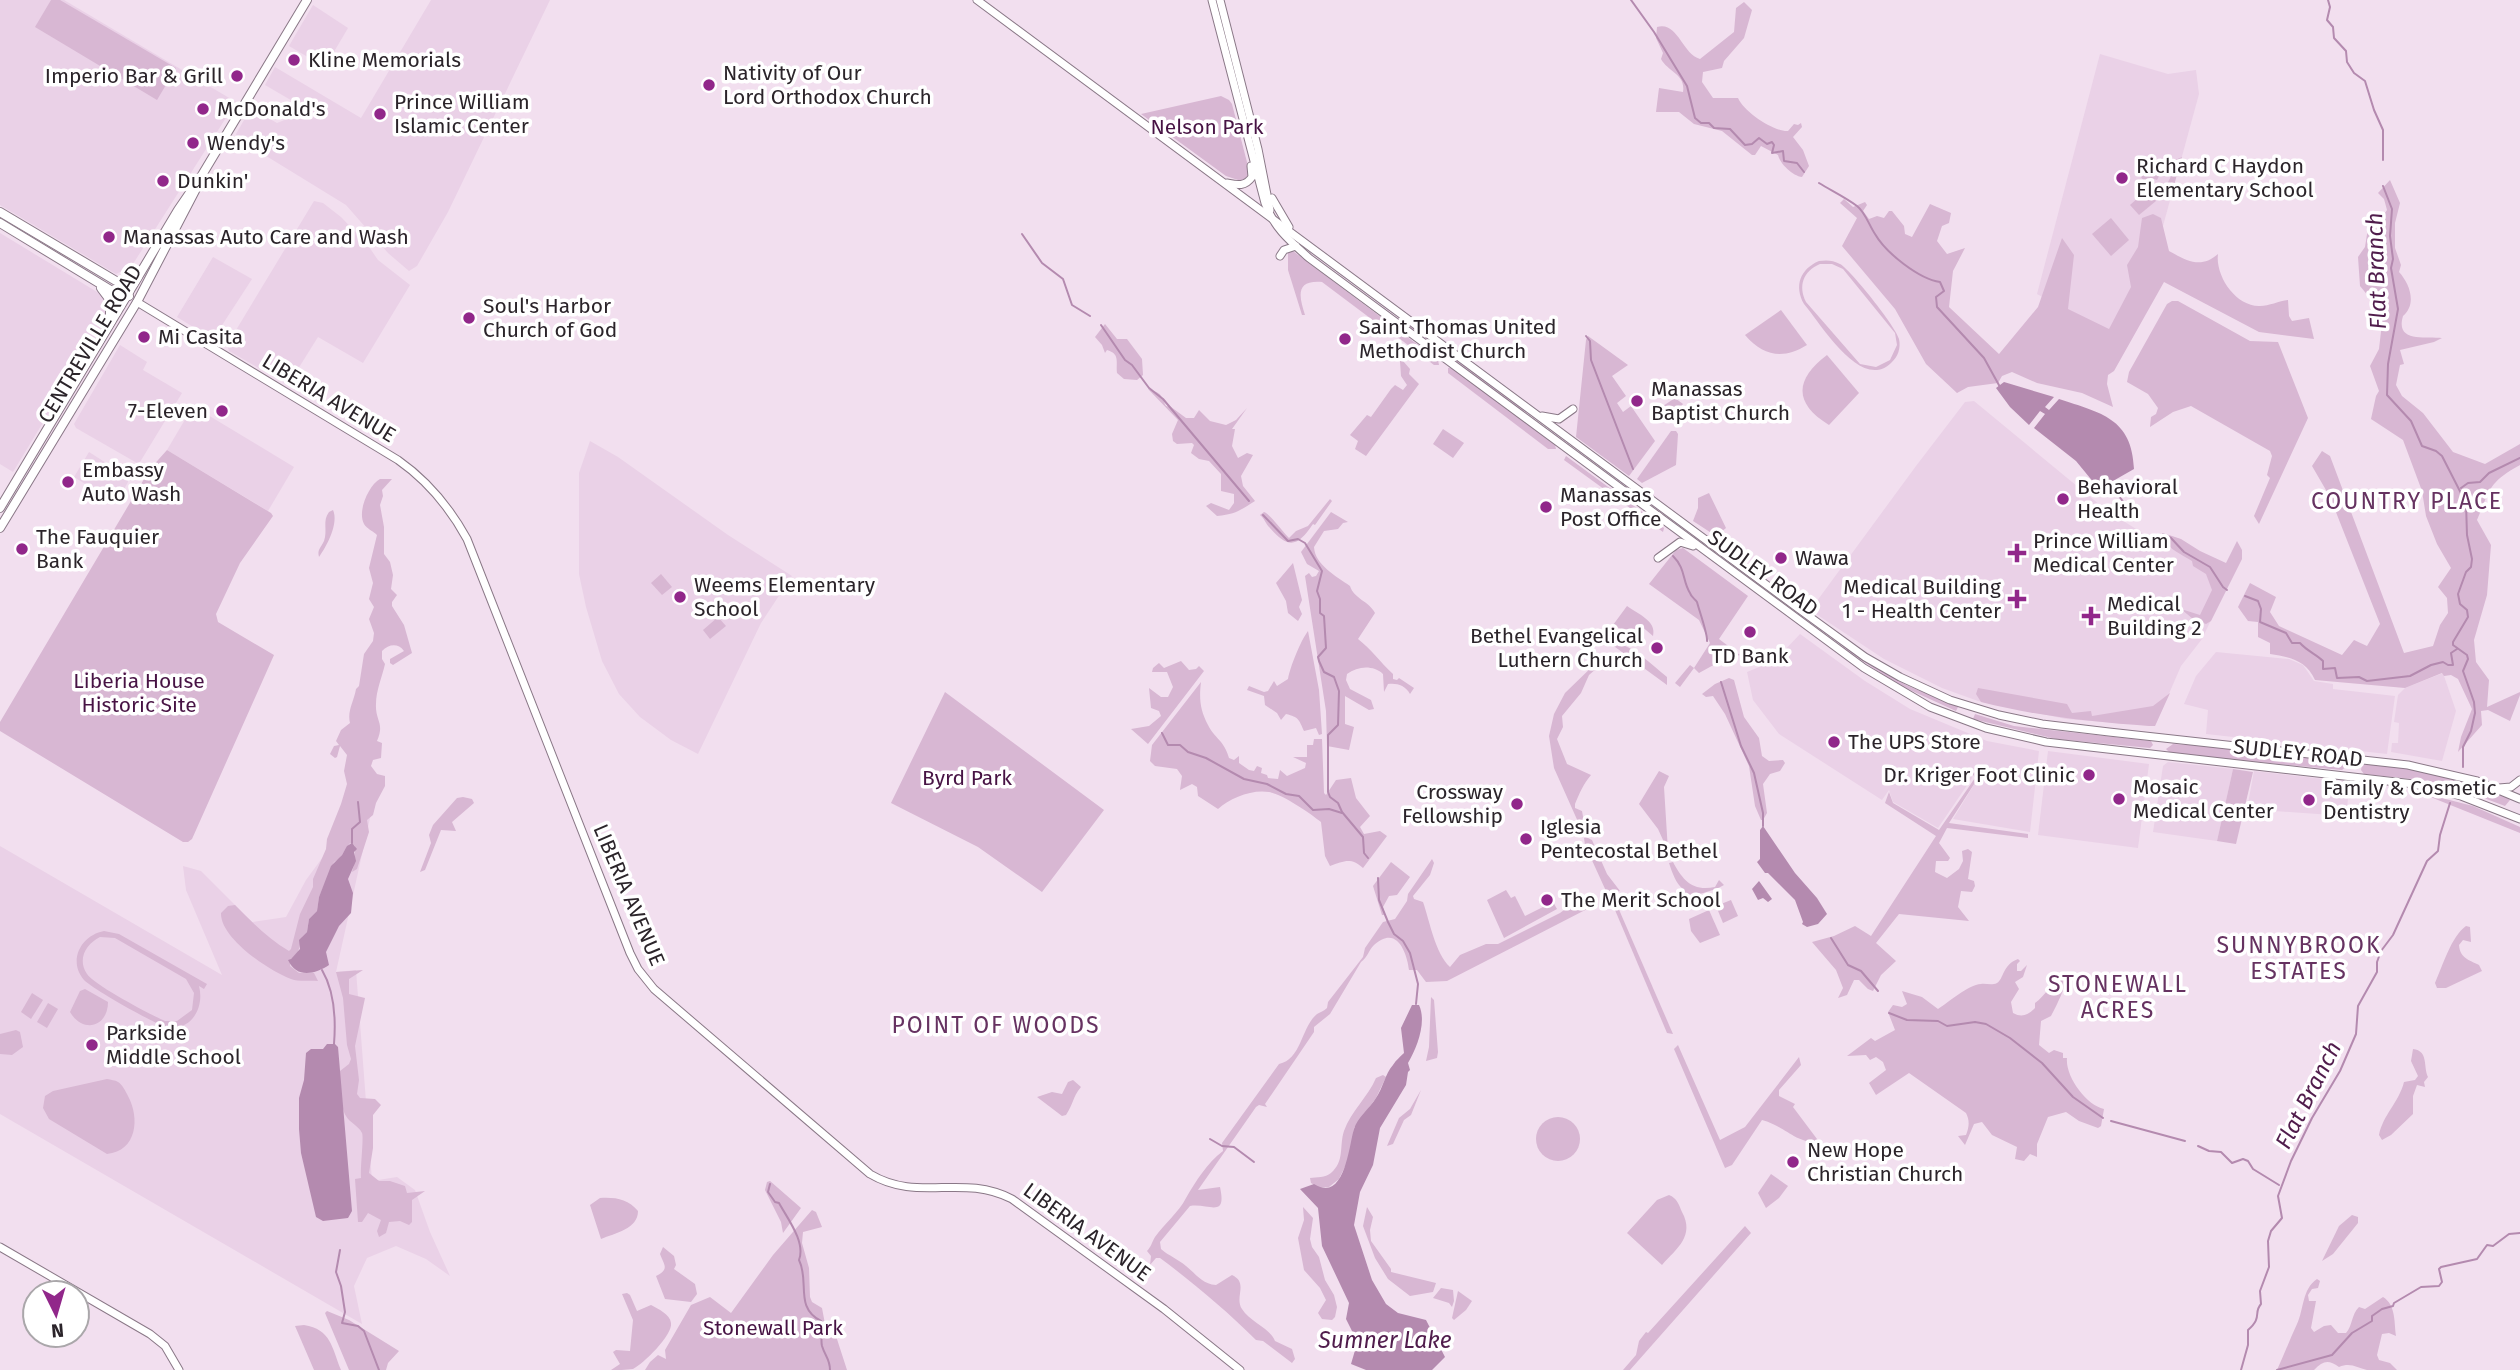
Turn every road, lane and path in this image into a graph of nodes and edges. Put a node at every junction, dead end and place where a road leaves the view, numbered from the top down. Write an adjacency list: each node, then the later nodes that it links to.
1 (307, 0): 6 (highway, CENTREVILLE ROAD)
2 (977, 0): 7 (main road, SUDLEY ROAD)
3 (1212, 0): 5 (main road)
4 (1220, 0): 8 (main road)
5 (1252, 155): 7 (main road); 10 (main road)
6 (202, 175): 15 (highway, CENTREVILLE ROAD); 19 (highway, CENTREVILLE ROAD)
7 (1223, 181): 10 (main road, SUDLEY ROAD)
8 (1266, 185): 10 (main road); 12 (main road)
9 (0, 212): 17 (highway, LIBERIA AVENUE)
10 (1270, 218): 12 (main road, SUDLEY ROAD); 13 (main road, SUDLEY ROAD)
11 (0, 223): 16 (highway, LIBERIA AVENUE)
12 (1294, 233): 22 (main road, SUDLEY ROAD)
13 (1296, 246): 14 (main road); 25 (main road, SUDLEY ROAD)
14 (1280, 256)
15 (143, 270): 17 (highway); 18 (highway, CENTREVILLE ROAD)
16 (94, 281): 18 (highway, LIBERIA AVENUE); 20 (highway)
17 (116, 281): 18 (highway, LIBERIA AVENUE)
18 (128, 296): 19 (highway, LIBERIA AVENUE); 20 (highway, CENTREVILLE ROAD)
19 (136, 302): 24 (highway, CENTREVILLE ROAD); 33 (main road, LIBERIA AVENUE)
20 (109, 326): 23 (highway, CENTREVILLE ROAD)
21 (1573, 409): 22 (main road)
22 (1535, 414): 28 (main road, SUDLEY ROAD)
23 (0, 508)
24 (0, 528)
25 (1703, 550): 26 (main road); 30 (main road, SUDLEY ROAD)
26 (1658, 558)
27 (2520, 780): 28 (main road)
28 (2493, 788): 29 (main road, SUDLEY ROAD)
29 (2519, 797): 30 (main road)
30 (2518, 816)
31 (0, 1247): 32 (main road)
32 (179, 1370)
33 (1240, 1370)

